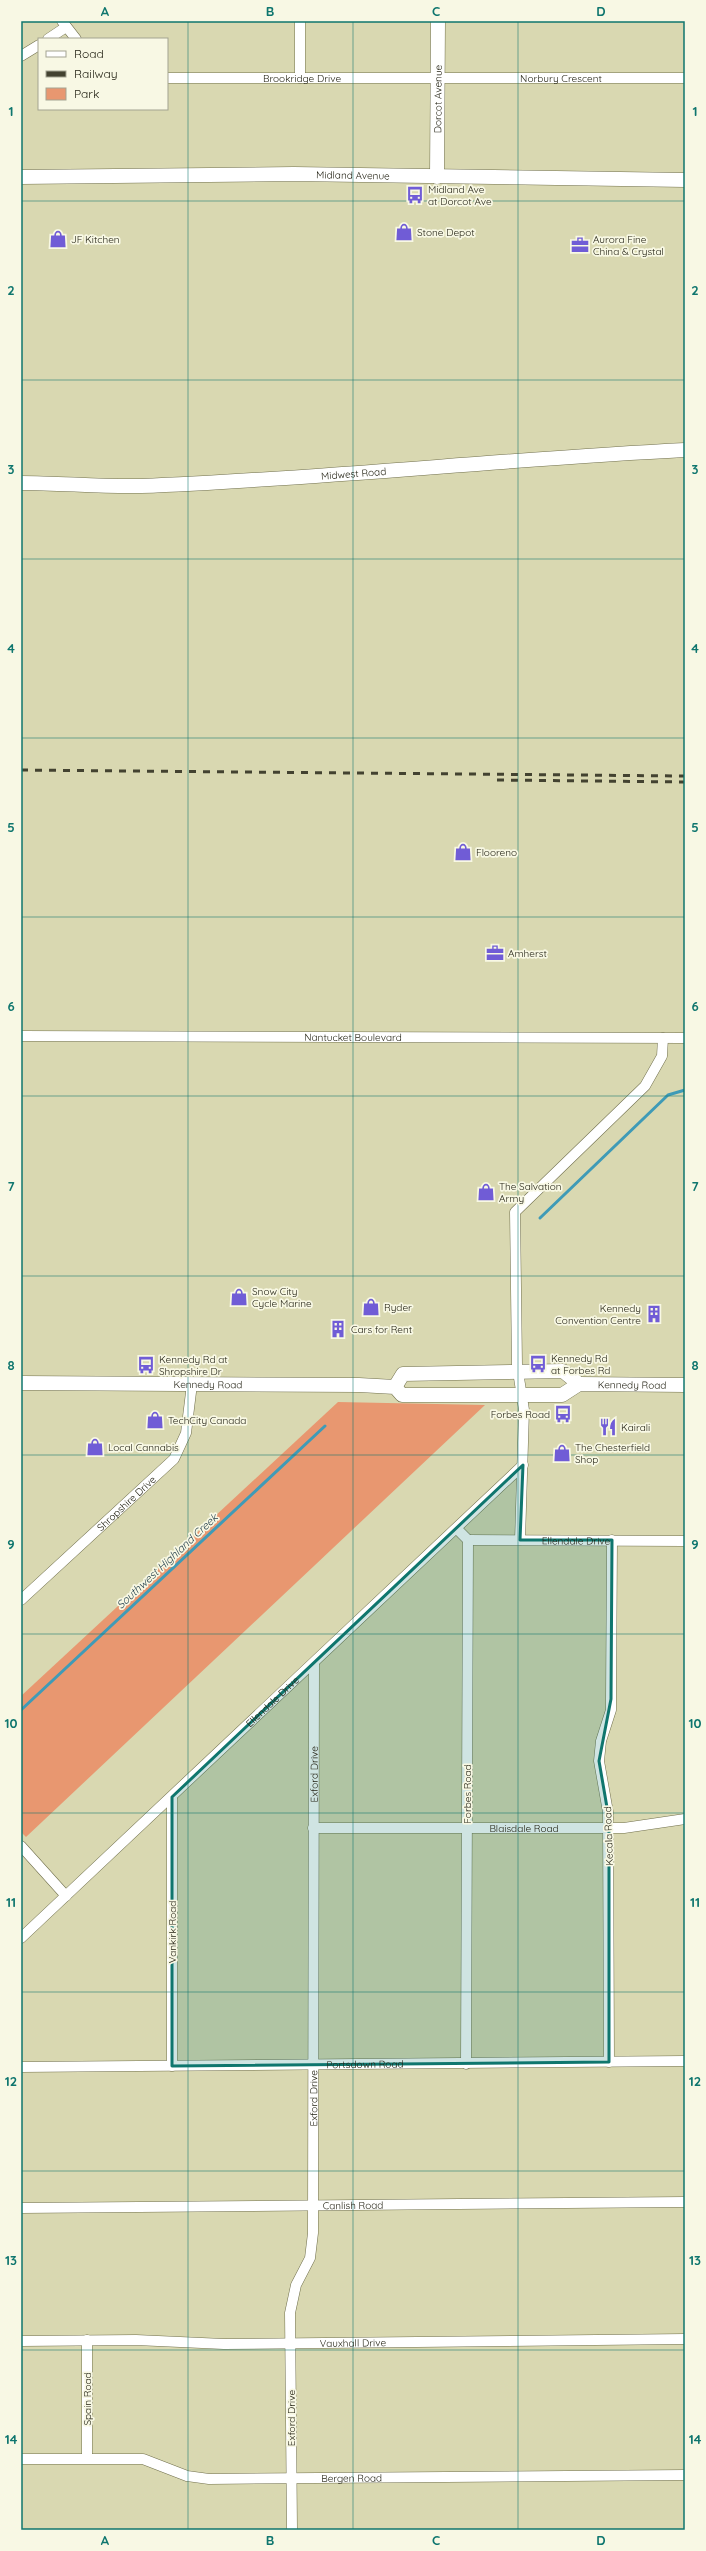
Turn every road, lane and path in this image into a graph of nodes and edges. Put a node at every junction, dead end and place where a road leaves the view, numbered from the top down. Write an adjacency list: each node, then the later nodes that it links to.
1 (300, 21): 9 (street)
2 (438, 21): 10 (main road, Dorcot Avenue)
3 (64, 24): 4 (street); 5 (street)
4 (49, 38)
5 (75, 38)
6 (38, 46): 7 (street)
7 (21, 56)
8 (168, 78): 9 (street, Brookridge Drive)
9 (300, 78): 10 (street, Brookridge Drive)
10 (436, 78): 11 (street, Norbury Crescent); 13 (main road, Dorcot Avenue)
11 (685, 78)
12 (21, 177): 13 (main road, Midland Avenue)
13 (437, 177): 14 (main road, Midland Avenue)
14 (685, 180)
15 (685, 450): 16 (main road, Midwest Road)
16 (21, 483)
17 (21, 1036): 18 (street, Nantucket Boulevard)
18 (663, 1038): 19 (street, Nantucket Boulevard); 20 (street)
19 (685, 1038)
20 (518, 1372): 23 (main road); 25 (main road); 26 (street)
21 (21, 1383): 22 (main road, Kennedy Road)
22 (192, 1384): 25 (main road, Kennedy Road); 33 (street, Shropshire Drive)
23 (579, 1384): 24 (main road, Kennedy Road); 26 (main road, Kennedy Road)
24 (685, 1385)
25 (395, 1387): 26 (main road, Kennedy Road)
26 (522, 1395): 27 (street)
27 (523, 1465): 28 (street, Ellendale Drive); 30 (street)
28 (457, 1529): 29 (street); 34 (street, Ellendale Drive)
29 (468, 1540): 30 (street, Ellendale Drive); 37 (street, Forbes Road)
30 (520, 1540): 31 (street, Ellendale Drive)
31 (612, 1540): 32 (street, Ellendale Drive); 39 (street, Kecala Road)
32 (685, 1540)
33 (21, 1600)
34 (314, 1663): 35 (street, Ellendale Drive); 38 (street, Exford Drive)
35 (172, 1797): 41 (street, Ellendale Drive); 47 (street, Vankirk Road)
36 (685, 1819): 39 (street, Blaisdale Road)
37 (467, 1827): 38 (street, Blaisdale Road); 39 (street, Blaisdale Road); 45 (street, Forbes Road)
38 (313, 1828): 46 (street, Exford Drive)
39 (609, 1828): 44 (street, Kecala Road)
40 (21, 1846): 41 (street)
41 (66, 1896): 42 (street, Ellendale Drive)
42 (21, 1938)
43 (685, 2061): 44 (street, Portsdown Road)
44 (609, 2062): 45 (street, Portsdown Road)
45 (466, 2064): 46 (street, Portsdown Road)
46 (313, 2065): 47 (street, Portsdown Road); 50 (street, Exford Drive)
47 (172, 2066): 48 (street, Portsdown Road)
48 (21, 2067)
49 (685, 2202): 50 (street, Canlish Road)
50 (312, 2206): 51 (street, Canlish Road); 55 (street, Exford Drive)
51 (21, 2208)
52 (685, 2339): 55 (street, Vauxhall Drive)
53 (87, 2340): 54 (street, Vauxhall Drive); 55 (street, Vauxhall Drive); 56 (street, Spain Road)
54 (21, 2341)
55 (290, 2343): 59 (street, Exford Drive)
56 (87, 2458): 57 (street, Bergen Road); 59 (street, Bergen Road)
57 (21, 2459)
58 (685, 2475): 59 (street, Bergen Road)
59 (291, 2478): 60 (street, Exford Drive)
60 (292, 2530)

